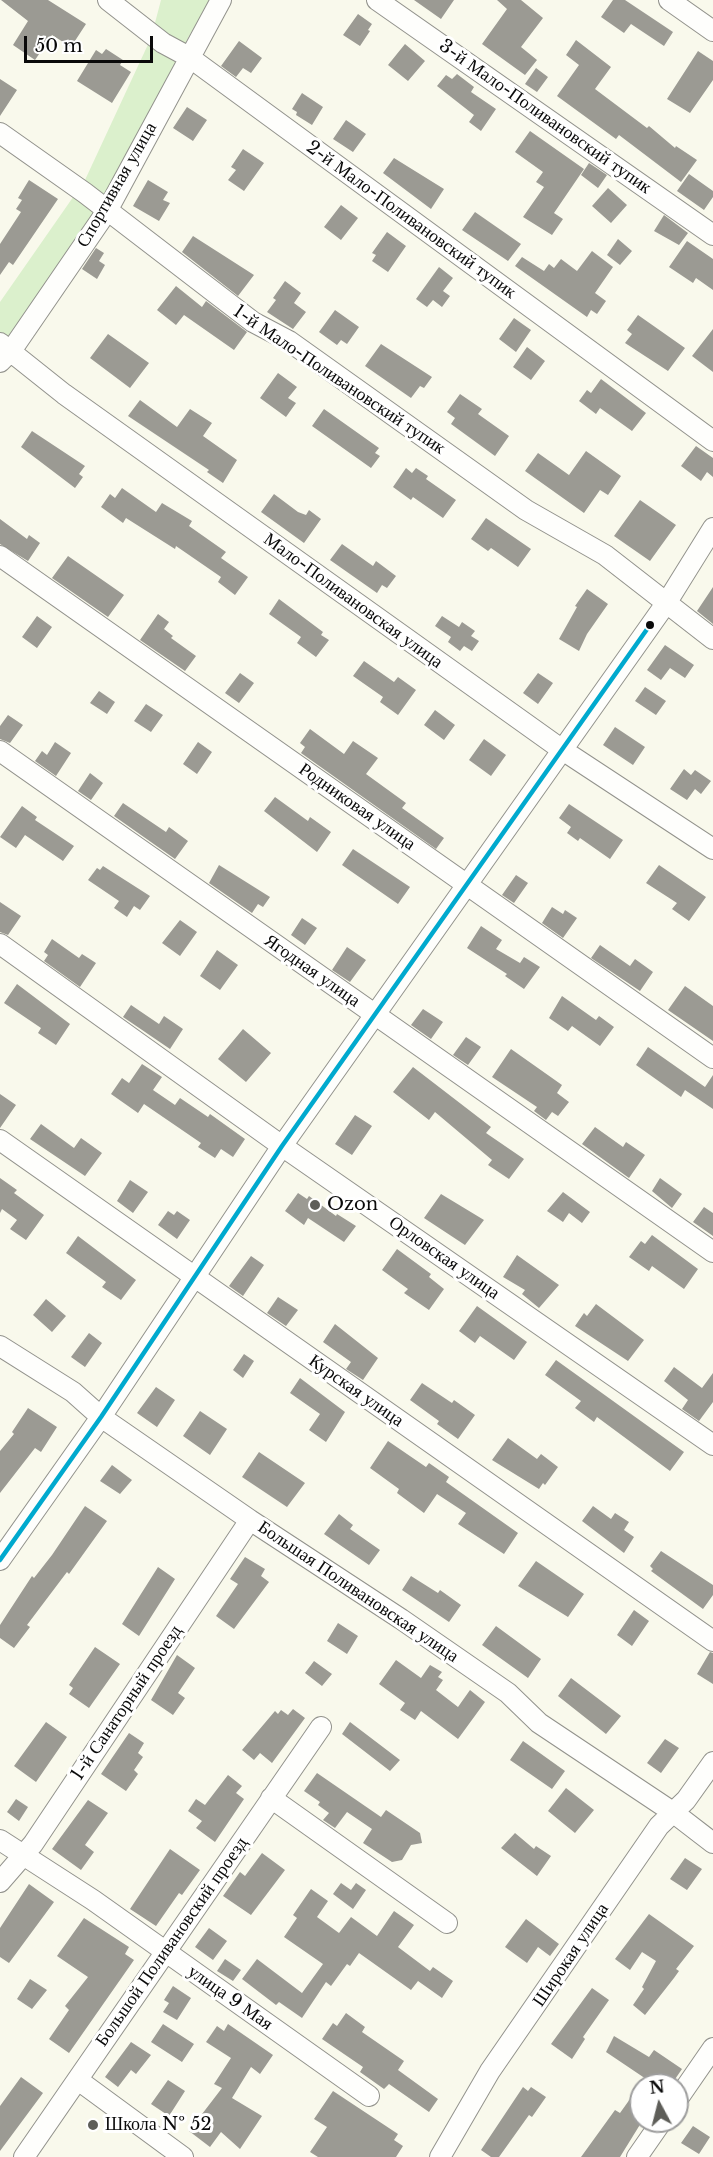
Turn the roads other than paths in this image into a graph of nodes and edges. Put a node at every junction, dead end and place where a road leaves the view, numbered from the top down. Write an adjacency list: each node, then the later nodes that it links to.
1 (108, 0): 6 (street, 2-й Мало-Поливановский тупик)
2 (221, 0): 6 (street, Спортивная улица)
3 (377, 0): 9 (street, 3-й Мало-Поливановский тупик)
4 (669, 0): 5 (street)
5 (713, 31)
6 (189, 57): 8 (street, Спортивная улица); 11 (street, 2-й Мало-Поливановский тупик)
7 (0, 133): 8 (street, 1-й Мало-Поливановский тупик)
8 (106, 211): 10 (street, Спортивная улица); 14 (street, 1-й Мало-Поливановский тупик)
9 (713, 235)
10 (4, 352): 16 (street, Мало-Поливановская улица)
11 (713, 441)
12 (713, 528): 14 (street)
13 (0, 556): 19 (street, Родниковая улица)
14 (667, 602): 15 (street, 1-й Мало-Поливановский тупик); 16 (street)
15 (713, 639)
16 (561, 749): 18 (street, Мало-Поливановская улица); 19 (street)
17 (0, 752): 21 (street, Ягодная улица)
18 (713, 849)
19 (467, 885): 21 (street); 22 (street, Родниковая улица)
20 (0, 944): 24 (street, Орловская улица)
21 (375, 1015): 24 (street); 25 (street, Ягодная улица)
22 (713, 1058)
23 (0, 1140): 26 (street, Курская улица)
24 (282, 1146): 26 (street); 29 (street, Орловская улица)
25 (713, 1252)
26 (193, 1277): 28 (street); 32 (street, Курская улица)
27 (0, 1346): 28 (street, Большая Поливановская улица)
28 (101, 1417): 30 (street, Большая Поливановская улица); 31 (street)
29 (713, 1445)
30 (250, 1520): 36 (street, Большая Поливановская улица); 39 (street, 1-й Санаторный проезд)
31 (0, 1560)
32 (713, 1641)
33 (321, 1727): 35 (street, Большой Поливановский проезд)
34 (713, 1762): 36 (street, Широкая улица)
35 (271, 1798): 41 (street); 42 (street, Большой Поливановский проезд)
36 (674, 1813): 38 (street, Большая Поливановская улица); 48 (street, Широкая улица)
37 (0, 1840): 39 (street, улица 9 Мая)
38 (713, 1843)
39 (22, 1855): 40 (street, 1-й Санаторный проезд); 42 (street, улица 9 Мая)
40 (0, 1882)
41 (447, 1923)
42 (165, 1953): 44 (street, Большой Поливановский проезд); 46 (street, улица 9 Мая)
43 (713, 2048): 45 (street)
44 (78, 2080): 49 (street, Большой Поливановский проезд); 50 (street)
45 (689, 2083)
46 (369, 2096)
47 (654, 2133): 51 (street)
48 (443, 2156)
49 (24, 2157)
50 (183, 2157)
51 (637, 2157)

